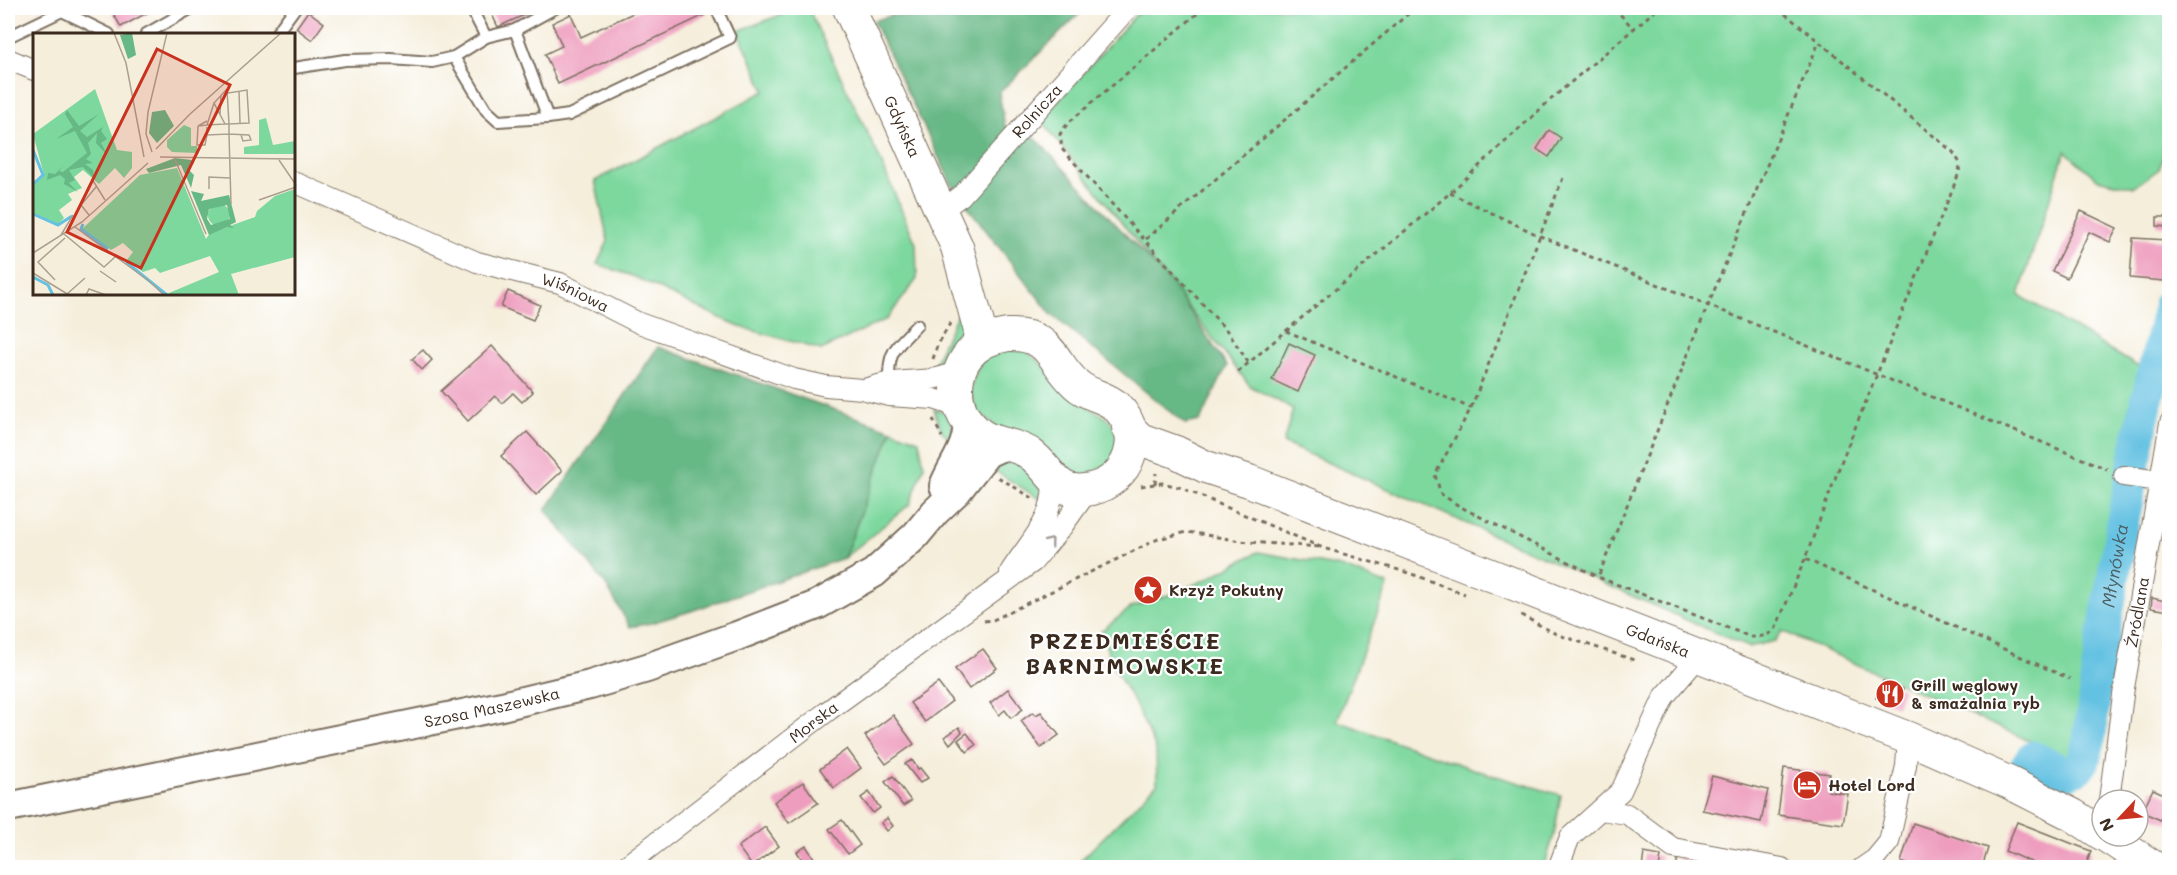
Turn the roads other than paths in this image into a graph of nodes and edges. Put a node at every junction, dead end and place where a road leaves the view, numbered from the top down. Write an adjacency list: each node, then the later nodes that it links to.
1 (192, 8): 11 (lane)
2 (295, 8): 12 (lane)
3 (471, 8): 14 (lane)
4 (555, 8): 9 (lane)
5 (716, 8): 19 (lane)
6 (849, 8): 21 (main road, Gdyńska)
7 (1128, 8): 21 (street, Rolnicza)
8 (63, 9): 10 (lane); 13 (lane)
9 (514, 30): 14 (lane); 19 (lane)
10 (107, 33)
11 (148, 33)
12 (277, 33)
13 (8, 37)
14 (486, 37): 15 (lane)
15 (454, 57): 17 (lane); 19 (lane)
16 (8, 59): 18 (street)
17 (296, 68)
18 (33, 70)
19 (548, 118)
20 (296, 183): 26 (street, Wiśniowa)
21 (940, 211): 22 (main road, Gdyńska)
22 (957, 247): 24 (main road, Gdyńska); 25 (main road, Gdyńska)
23 (917, 325): 26 (lane)
24 (1021, 336): 25 (main road); 29 (main road)
25 (970, 356): 26 (street, Wiśniowa); 27 (main road, Gdyńska)
26 (889, 389): 27 (street, Wiśniowa)
27 (965, 418): 30 (main road); 31 (main road, Szosa Maszewska)
28 (2169, 423): 34 (street, Źródlana)
29 (1128, 427): 32 (main road, Gdańska); 35 (main road)
30 (1007, 444): 31 (main road, Szosa Maszewska); 36 (main road)
31 (969, 458): 41 (main road, Szosa Maszewska)
32 (1206, 467): 35 (main road, Gdańska); 38 (main road, Gdańska)
33 (2124, 476): 34 (street)
34 (2153, 480): 40 (street, Źródlana)
35 (1117, 483): 36 (main road, Gdańska); 37 (street, Morska, one-way to 35)
36 (1051, 494): 37 (street, Morska)
37 (1006, 580): 45 (street, Morska)
38 (1694, 656): 39 (main road, Gdańska); 42 (street)
39 (1908, 738): 43 (main road, Gdańska); 48 (street)
40 (2111, 788)
41 (8, 807)
42 (1601, 810): 46 (street); 47 (street)
43 (2090, 824)
44 (2128, 848): 49 (main road, Gdańska)
45 (623, 867)
46 (1558, 867)
47 (1782, 867)
48 (1863, 867)
49 (2155, 867)

